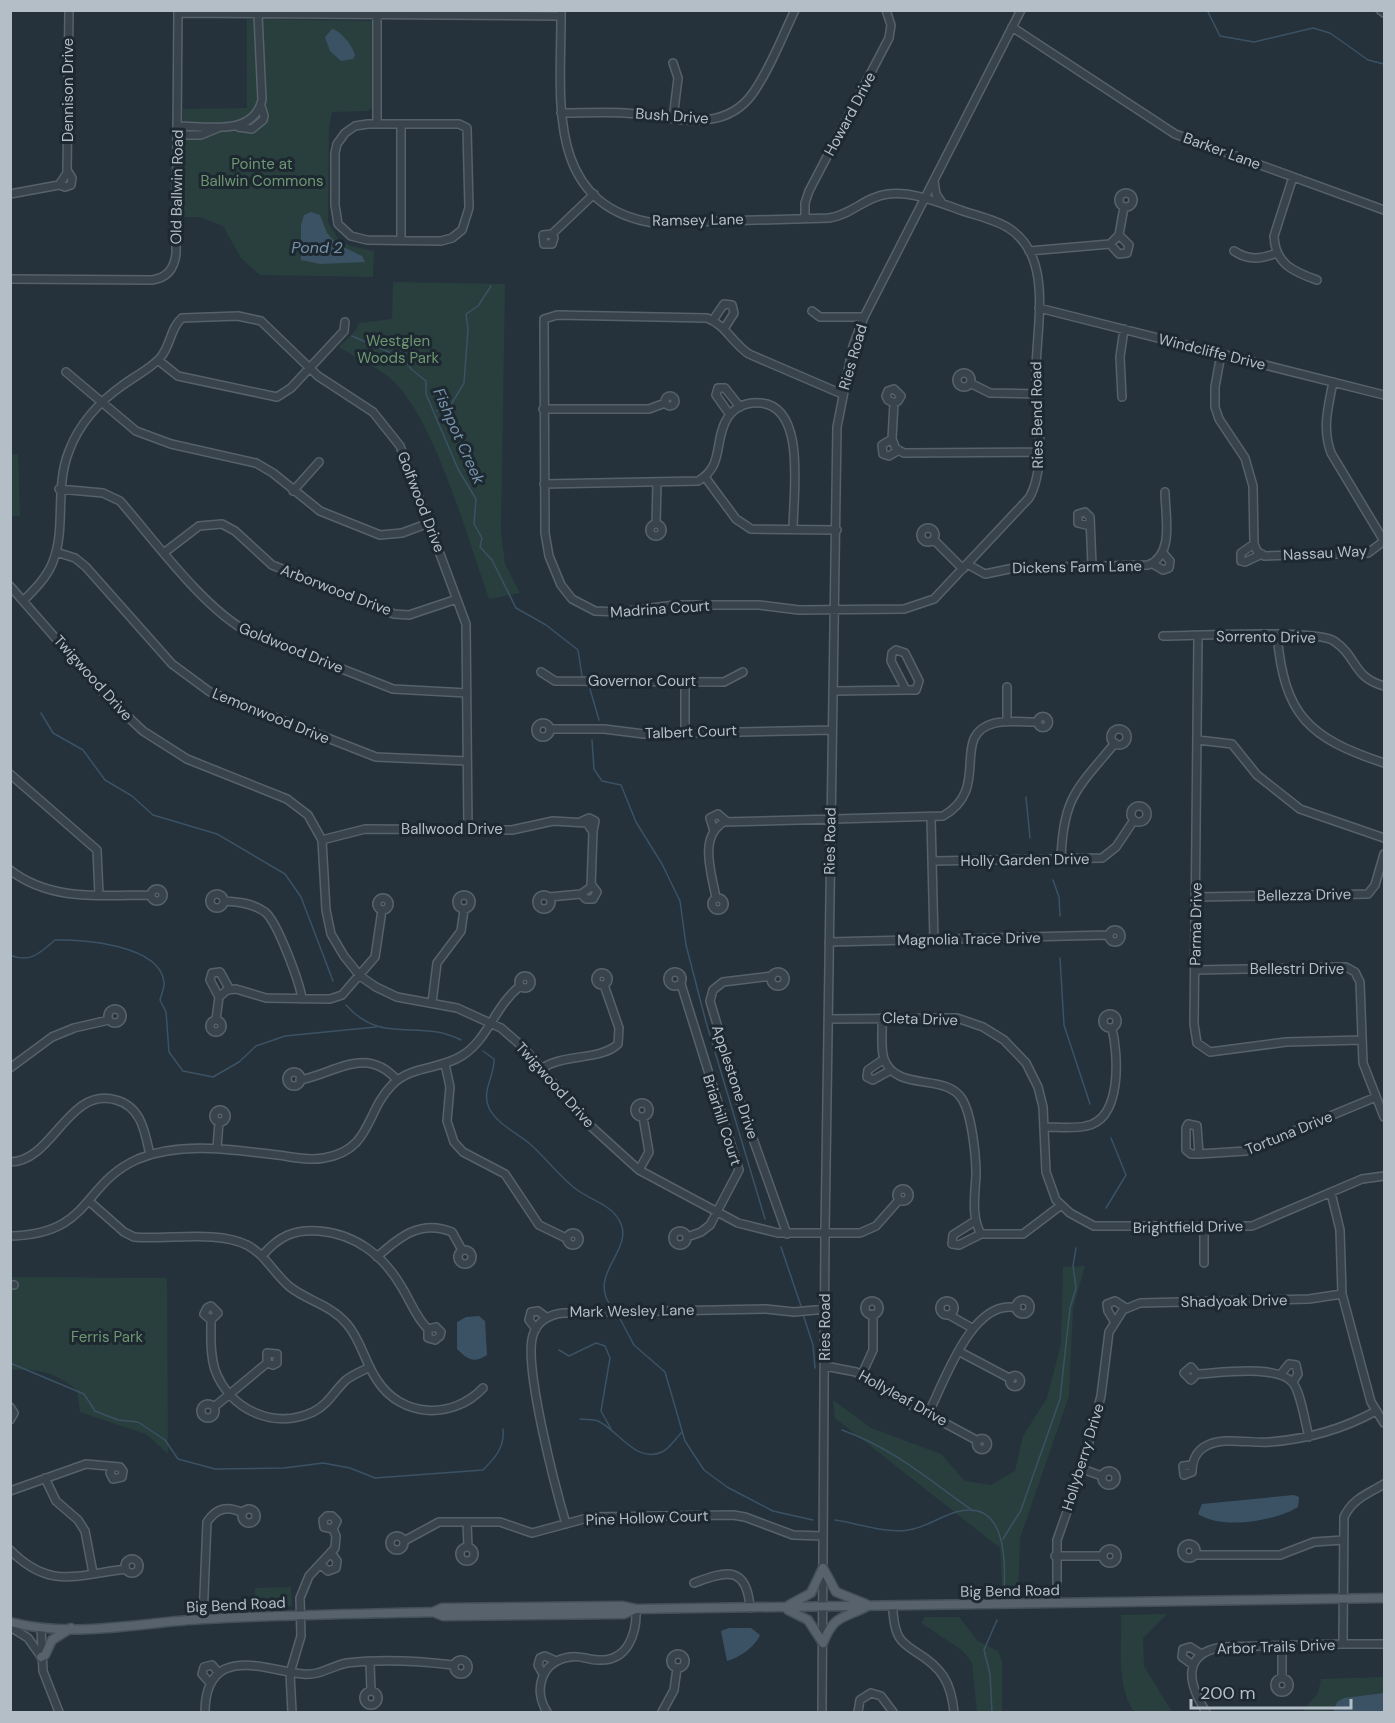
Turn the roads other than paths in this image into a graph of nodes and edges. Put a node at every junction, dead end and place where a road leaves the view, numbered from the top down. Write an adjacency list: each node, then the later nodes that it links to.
1 (69, 10): 24 (street, Dennison Drive)
2 (886, 10): 30 (street, Howard Drive)
3 (1021, 10): 13 (street, Ries Road)
4 (1380, 10): 9 (street)
5 (793, 11): 16 (street, Bush Drive)
6 (178, 12): 11 (street); 19 (street, Old Ballwin Road)
7 (409, 13): 10 (street); 12 (street)
8 (561, 13): 10 (street); 15 (street, Ramsey Lane)
9 (1384, 13)
10 (476, 14)
11 (258, 15): 12 (street); 20 (street)
12 (377, 16): 17 (street)
13 (1012, 27): 22 (street, Barker Lane); 23 (street, Ries Road)
14 (673, 63): 16 (street)
15 (561, 113): 16 (street, Bush Drive); 25 (street, Ramsey Lane)
16 (673, 119)
17 (377, 124): 18 (street); 33 (street)
18 (401, 124): 33 (street); 33 (street)
19 (178, 126): 20 (street); 21 (street, Old Ballwin Road)
20 (221, 127): 21 (street)
21 (178, 135): 38 (street, Old Ballwin Road)
22 (1293, 177): 29 (street, Barker Lane); 37 (street)
23 (934, 179): 26 (street, Ries Road); 27 (street)
24 (10, 194)
25 (594, 194): 30 (street, Ramsey Lane); 31 (street)
26 (924, 199): 27 (street, Ries Bend Road); 30 (street, Ramsey Lane); 42 (street, Ries Road)
27 (944, 205): 35 (street, Ries Bend Road)
28 (1124, 207): 32 (street)
29 (1384, 210)
30 (805, 218)
31 (552, 234)
32 (1119, 235): 34 (street); 34 (street)
33 (401, 239)
34 (1110, 244): 35 (street)
35 (1029, 251): 40 (street, Ries Bend Road)
36 (1234, 251): 37 (street)
37 (1277, 253): 39 (street)
38 (10, 279)
39 (1317, 280)
40 (1039, 308): 46 (street, Windcliffe Drive); 54 (street, Ries Bend Road)
41 (812, 311): 42 (street)
42 (864, 316): 53 (street, Ries Road)
43 (713, 320): 45 (street); 45 (street); 61 (street, Madrina Court)
44 (345, 322): 49 (street)
45 (724, 328): 53 (street)
46 (1124, 329): 47 (street, Windcliffe Drive); 56 (street)
47 (1221, 354): 51 (street, Windcliffe Drive); 79 (street, Nassau Way)
48 (158, 360): 49 (street); 49 (street, Golfwood Drive); 57 (street)
49 (309, 368): 73 (street, Golfwood Drive)
50 (66, 372): 57 (street)
51 (1333, 382): 55 (street, Windcliffe Drive); 79 (street)
52 (970, 383): 54 (street)
53 (842, 394): 77 (street, Ries Road)
54 (1038, 394): 65 (street, Ries Bend Road)
55 (1384, 395)
56 (1122, 397)
57 (101, 402): 70 (street); 71 (street)
58 (665, 403): 61 (street)
59 (894, 403): 63 (street)
60 (740, 406): 62 (street); 62 (street); 76 (street)
61 (543, 409): 68 (street, Madrina Court)
62 (730, 415): 67 (street)
63 (892, 439): 64 (street); 64 (street)
64 (899, 450): 65 (street)
65 (1038, 452): 85 (street, Ries Bend Road)
66 (319, 462): 71 (street)
67 (705, 477): 69 (street); 76 (street)
68 (544, 484): 69 (street); 89 (street, Madrina Court)
69 (657, 484): 74 (street)
70 (60, 489): 80 (street); 81 (street, Goldwood Drive)
71 (293, 490): 73 (street)
72 (1165, 492): 82 (street, Dickens Farm Lane)
73 (429, 523): 87 (street, Golfwood Drive)
74 (656, 524)
75 (1090, 526): 84 (street)
76 (793, 530): 77 (street)
77 (837, 530): 89 (street, Ries Road)
78 (934, 540): 85 (street)
79 (1384, 541)
80 (56, 552): 88 (street); 108 (street, Lemonwood Drive)
81 (165, 552): 87 (street, Arborwood Drive); 100 (street, Goldwood Drive)
82 (1163, 553): 83 (street, Dickens Farm Lane); 83 (street, Dickens Farm Lane)
83 (1153, 564): 84 (street, Dickens Farm Lane)
84 (1092, 565): 85 (street, Dickens Farm Lane)
85 (965, 566): 89 (street, Ries Bend Road)
86 (10, 586): 88 (street, Twigwood Drive)
87 (457, 599): 100 (street, Golfwood Drive)
88 (24, 600): 116 (street, Twigwood Drive)
89 (836, 610): 99 (street, Ries Road)
90 (1277, 634): 92 (street, Sorrento Drive); 96 (street, Sorrento Drive); 109 (street)
91 (1163, 636): 92 (street, Sorrento Drive)
92 (1198, 636): 106 (street, Parma Drive)
93 (541, 672): 95 (street, Governor Court)
94 (743, 672): 95 (street, Governor Court)
95 (685, 682): 105 (street)
96 (1384, 686)
97 (1007, 687): 101 (street)
98 (906, 690): 98 (street); 99 (street)
99 (834, 692): 104 (street, Ries Road)
100 (467, 693): 108 (street, Golfwood Drive)
101 (1007, 722): 102 (street); 111 (street)
102 (1036, 722)
103 (550, 729): 105 (street, Talbert Court)
104 (832, 730): 105 (street, Talbert Court); 112 (street, Ries Road)
105 (685, 734)
106 (1198, 740): 115 (street); 124 (street, Parma Drive)
107 (1114, 743): 118 (street)
108 (467, 761): 114 (street, Golfwood Drive)
109 (1384, 763)
110 (10, 774): 121 (street)
111 (931, 818): 112 (street); 119 (street)
112 (830, 819): 125 (street); 131 (street, Ries Road)
113 (1134, 820): 118 (street, Holly Garden Drive)
114 (468, 830): 116 (street, Ballwood Drive); 123 (street, Ballwood Drive)
115 (1384, 838)
116 (322, 840): 134 (street, Twigwood Drive)
117 (1384, 854): 124 (street, Bellezza Drive)
118 (1061, 859): 119 (street, Holly Garden Drive)
119 (933, 861): 130 (street)
120 (10, 870): 121 (street)
121 (99, 895): 122 (street)
122 (151, 895)
123 (549, 897)
124 (1196, 897): 132 (street, Parma Drive)
125 (716, 898)
126 (224, 901): 140 (street)
127 (382, 910): 134 (street)
128 (464, 910): 141 (street)
129 (1108, 935): 130 (street, Magnolia Trace Drive)
130 (934, 939): 131 (street, Magnolia Trace Drive)
131 (829, 942): 143 (street, Ries Road)
132 (1195, 970): 148 (street, Bellestri Drive); 148 (street, Parma Drive)
133 (772, 975): 174 (street, Applestone Drive)
134 (360, 976): 140 (street); 141 (street, Twigwood Drive)
135 (681, 984): 171 (street, Briarhill Court)
136 (604, 985): 152 (street)
137 (520, 986): 146 (street)
138 (230, 990): 139 (street); 139 (street); 140 (street)
139 (219, 997): 145 (street)
140 (302, 999)
141 (432, 1003): 146 (street, Twigwood Drive)
142 (882, 1018): 143 (street, Cleta Drive); 149 (street); 160 (street, Cleta Drive)
143 (829, 1019): 175 (street, Ries Road)
144 (109, 1020): 151 (street)
145 (216, 1020)
146 (490, 1022): 150 (street); 152 (street, Twigwood Drive)
147 (1112, 1028): 160 (street)
148 (1361, 1040): 156 (street, Bellestri Drive)
149 (884, 1059): 153 (street); 153 (street)
150 (445, 1064): 155 (street); 179 (street)
151 (10, 1068)
152 (542, 1069): 165 (street, Twigwood Drive)
153 (891, 1070): 172 (street)
154 (300, 1080): 155 (street)
155 (397, 1080): 161 (street)
156 (1376, 1097): 158 (street, Bellestri Drive); 162 (street, Tortuna Drive)
157 (643, 1117): 165 (street)
158 (1384, 1117)
159 (219, 1122): 161 (street)
160 (1044, 1127): 170 (street, Cleta Drive)
161 (217, 1148): 163 (street)
162 (1199, 1154)
163 (150, 1155): 164 (street); 169 (street)
164 (10, 1162)
165 (639, 1170): 171 (street, Twigwood Drive)
166 (1384, 1176): 167 (street, Brightfield Drive)
167 (1331, 1193): 173 (street, Brightfield Drive); 184 (street)
168 (899, 1200): 175 (street, Twigwood Drive)
169 (90, 1202): 177 (street); 181 (street)
170 (1060, 1206): 173 (street, Brightfield Drive); 176 (street)
171 (717, 1213): 174 (street, Twigwood Drive); 178 (street, Briarhill Court)
172 (975, 1221): 176 (street); 176 (street)
173 (1204, 1227): 183 (street)
174 (787, 1234): 175 (street, Twigwood Drive)
175 (825, 1234): 186 (street, Ries Road)
176 (981, 1234)
177 (10, 1236)
178 (687, 1237)
179 (566, 1238)
180 (462, 1250): 182 (street)
181 (262, 1256): 182 (street); 199 (street)
182 (377, 1257): 194 (street)
183 (1204, 1263)
184 (1342, 1294): 187 (street, Shadyoak Drive); 209 (street)
185 (1017, 1308): 193 (street)
186 (826, 1309): 190 (street, Mark Wesley Lane); 198 (street, Ries Road)
187 (1123, 1311): 192 (street, Hollyberry Drive); 192 (street, Shadyoak Drive)
188 (873, 1314): 200 (street)
189 (949, 1315): 193 (street)
190 (546, 1317): 195 (street); 195 (street, Mark Wesley Lane)
191 (211, 1320): 206 (street)
192 (1114, 1321): 217 (street, Hollyberry Drive)
193 (972, 1328): 196 (street)
194 (428, 1329)
195 (536, 1329): 224 (street)
196 (960, 1352): 203 (street); 210 (street)
197 (267, 1363): 206 (street)
198 (825, 1366): 200 (street, Hollyleaf Drive); 226 (street, Ries Road)
199 (370, 1367): 205 (street); 206 (street)
200 (862, 1374): 210 (street, Hollyleaf Drive)
201 (1197, 1374): 202 (street)
202 (1281, 1374): 204 (street); 204 (street)
203 (1011, 1379)
204 (1293, 1382): 213 (street)
205 (483, 1388)
206 (229, 1394): 208 (street)
207 (10, 1407): 211 (street)
208 (214, 1407)
209 (1376, 1411): 212 (street); 213 (street)
210 (929, 1412): 214 (street, Hollyleaf Drive)
211 (10, 1420)
212 (1384, 1423)
213 (1309, 1437): 215 (street)
214 (978, 1441)
215 (1191, 1465)
216 (112, 1468): 219 (street)
217 (1082, 1469): 218 (street); 233 (street, Hollyberry Drive)
218 (1102, 1476)
219 (45, 1478): 221 (street); 238 (street)
220 (1384, 1484): 227 (street, Arbor Trails Drive)
221 (10, 1491)
222 (243, 1513): 250 (street)
223 (467, 1523): 224 (street, Pine Hollow Court); 228 (street, Pine Hollow Court); 229 (street)
224 (566, 1524): 226 (street, Pine Hollow Court)
225 (333, 1529): 231 (street)
226 (823, 1536): 236 (street, Ries Road)
227 (1343, 1540): 232 (street); 241 (street, Arbor Trails Drive)
228 (404, 1541)
229 (468, 1547)
230 (10, 1550): 238 (street)
231 (332, 1554): 235 (street); 235 (street)
232 (1195, 1555)
233 (1055, 1556): 234 (street); 242 (street, Hollyberry Drive)
234 (1103, 1556)
235 (321, 1565): 249 (street)
236 (823, 1568): 243 (main road); 245 (street, Ries Road); 247 (main road)
237 (126, 1569): 238 (street)
238 (93, 1573)
239 (694, 1583): 246 (street)
240 (1384, 1598): 241 (main road, Big Bend Road)
241 (1343, 1599): 242 (main road, Big Bend Road); 255 (street, Arbor Trails Drive)
242 (1056, 1603): 244 (main road, Big Bend Road)
243 (870, 1605): 244 (main road, Big Bend Road); 245 (main road, Big Bend Road); 254 (main road)
244 (892, 1605): 279 (street)
245 (824, 1607): 247 (main road, Big Bend Road); 254 (street, Ries Road)
246 (750, 1608): 247 (main road, Big Bend Road); 248 (main road, Big Bend Road)
247 (782, 1608): 254 (main road)
248 (636, 1609): 249 (main road, Big Bend Road); 260 (street)
249 (301, 1616): 250 (main road, Big Bend Road); 266 (street)
250 (203, 1619): 253 (main road, Big Bend Road)
251 (10, 1622): 252 (main road, Big Bend Road); 259 (street)
252 (41, 1628): 253 (main road, Big Bend Road); 259 (street)
253 (71, 1628): 259 (main road)
254 (823, 1643): 276 (street, Ries Road)
255 (1343, 1644): 256 (street); 257 (street, Arbor Trails Drive)
256 (1384, 1644)
257 (1282, 1646): 258 (street, Arbor Trails Drive); 268 (street)
258 (1201, 1654): 263 (street, Arbor Trails Drive); 263 (street, Arbor Trails Drive)
259 (41, 1657): 272 (street)
260 (556, 1661): 267 (street); 267 (street)
261 (370, 1663): 262 (street); 266 (street); 270 (street)
262 (453, 1665)
263 (1194, 1665): 280 (street, Arbor Trails Drive)
264 (677, 1668): 275 (street)
265 (219, 1673): 266 (street); 269 (street); 269 (street)
266 (290, 1673): 271 (street)
267 (543, 1674): 274 (street)
268 (1282, 1677)
269 (210, 1683): 273 (street)
270 (371, 1691)
271 (289, 1712)
272 (59, 1713)
273 (205, 1713)
274 (547, 1713)
275 (662, 1713)
276 (822, 1713)
277 (858, 1713): 278 (street)
278 (893, 1713)
279 (954, 1713)
280 (1206, 1713)

